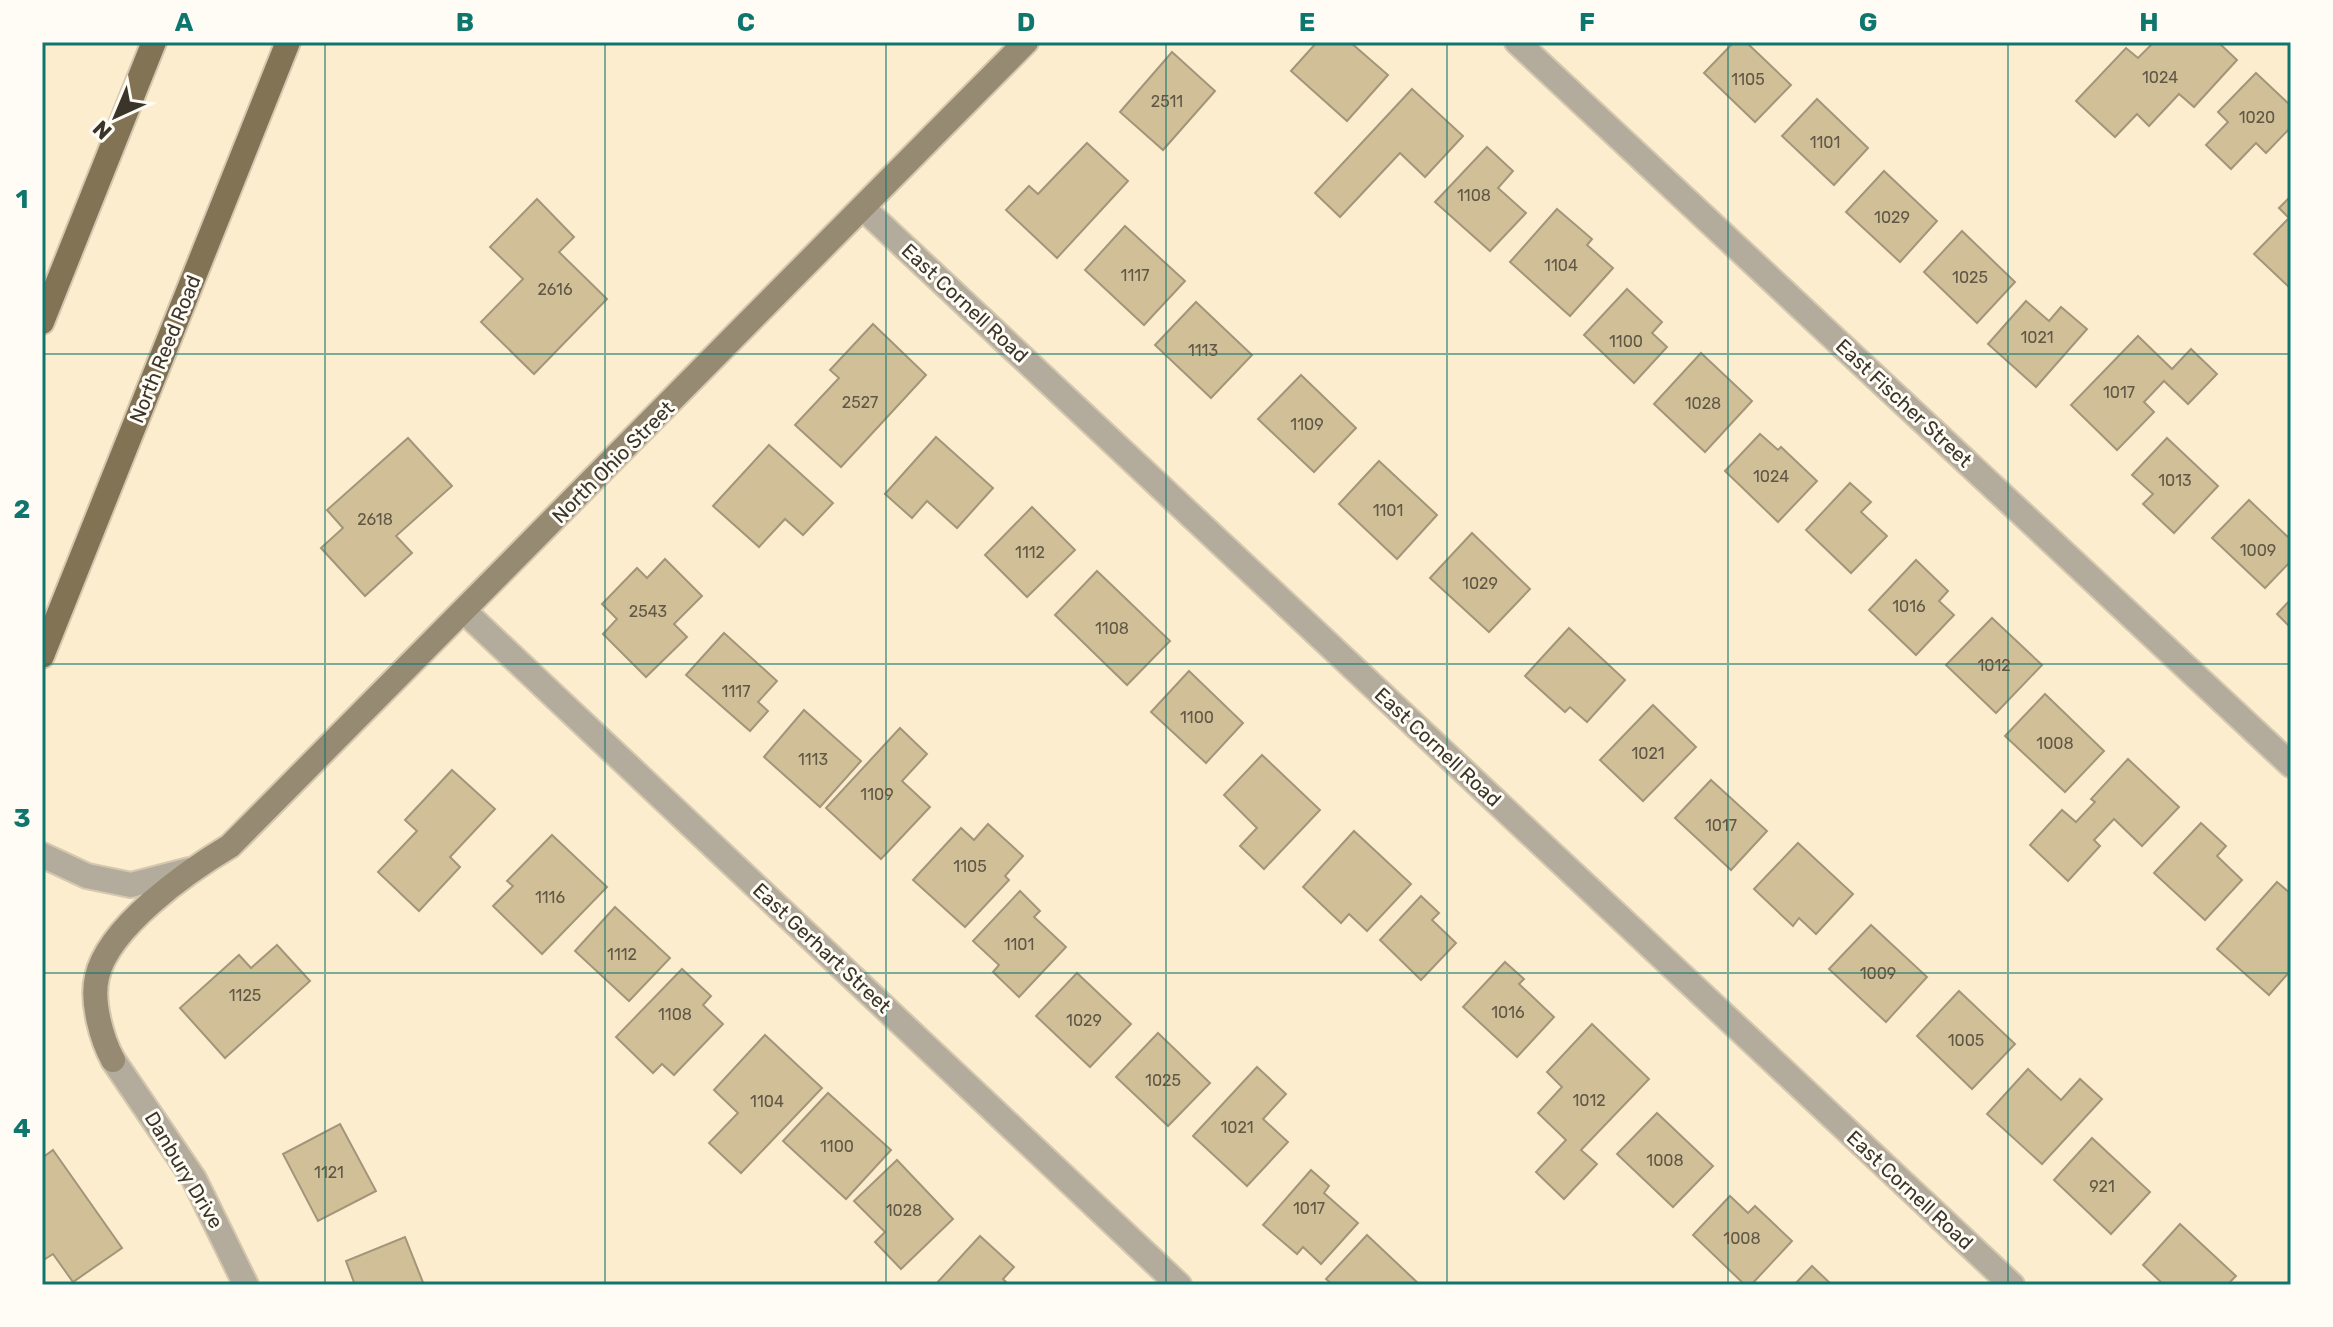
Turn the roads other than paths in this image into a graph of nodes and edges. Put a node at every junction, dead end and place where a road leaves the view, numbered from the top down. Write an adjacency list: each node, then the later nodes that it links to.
1 (154, 42): 6 (main road)
2 (288, 42): 8 (main road, North Reed Road)
3 (1026, 42): 5 (street, North Ohio Street)
4 (1517, 42): 9 (street, East Fischer Street)
5 (863, 208): 7 (street, North Ohio Street); 15 (street, East Cornell Road)
6 (42, 322)
7 (465, 612): 11 (street, North Ohio Street); 14 (street, East Gerhart Street)
8 (42, 656)
9 (2291, 765)
10 (42, 855): 11 (street, North Ohio Street)
11 (189, 870): 12 (street, North Ohio Street)
12 (113, 1060): 13 (street, Danbury Drive)
13 (246, 1285)
14 (1179, 1285)
15 (2012, 1285)

